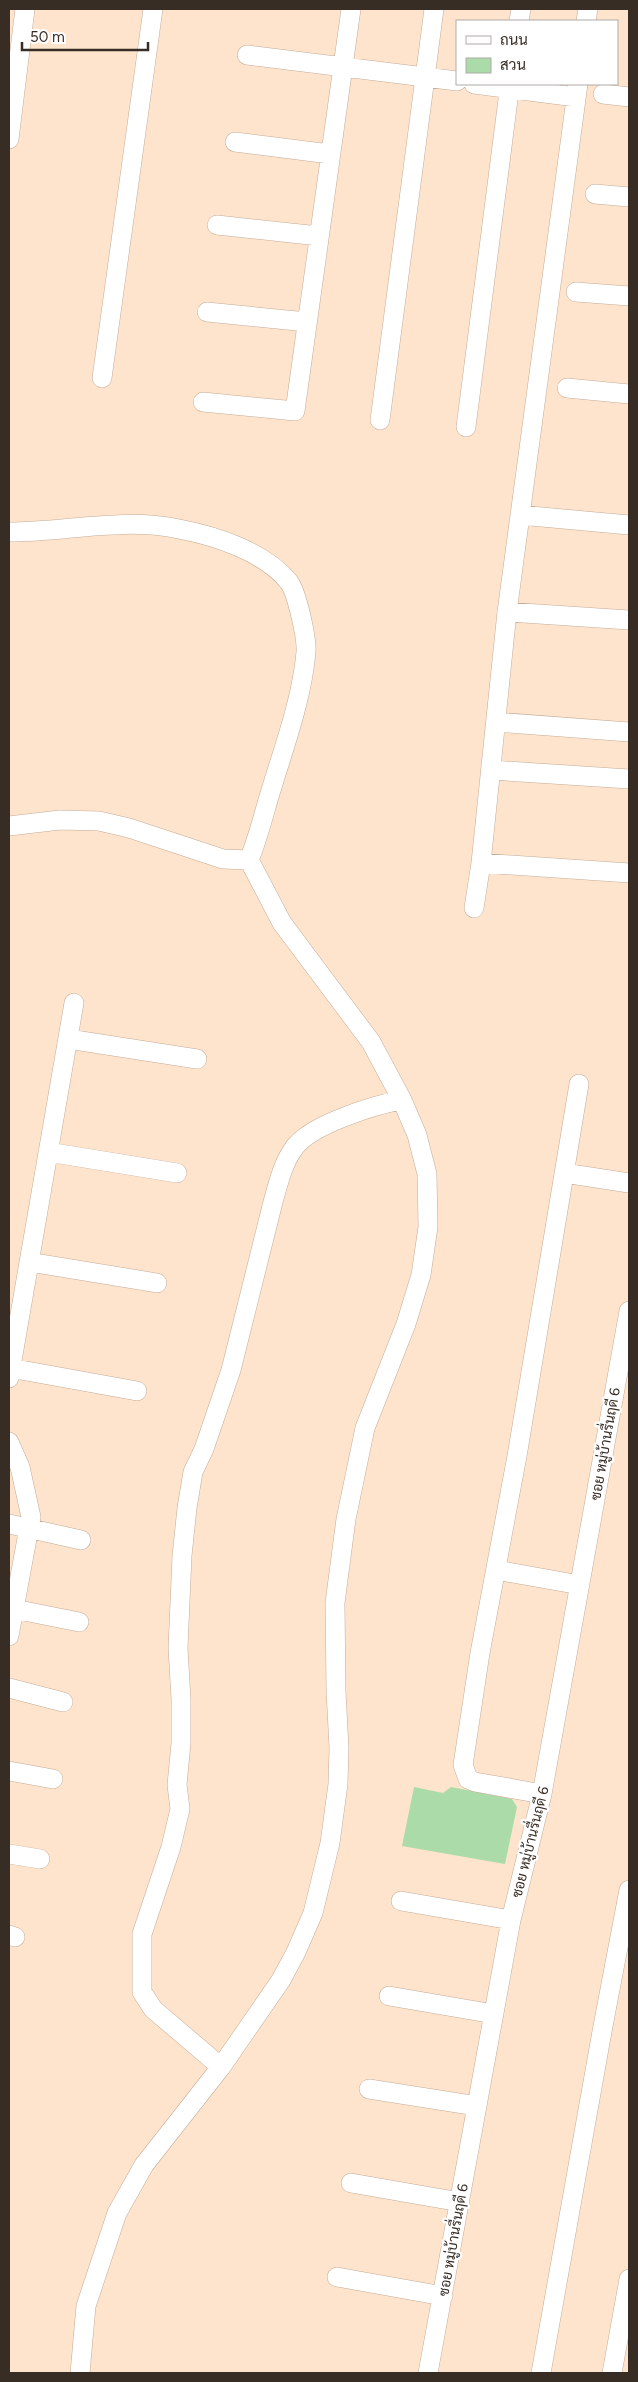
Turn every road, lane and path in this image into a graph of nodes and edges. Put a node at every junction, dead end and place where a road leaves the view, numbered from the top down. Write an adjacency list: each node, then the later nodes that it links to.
1 (25, 9): 7 (street)
2 (153, 9): 26 (street)
3 (351, 9): 6 (street)
4 (434, 9): 8 (street)
5 (247, 55): 6 (street)
6 (343, 66): 8 (street); 17 (street)
7 (13, 71): 15 (street)
8 (425, 77): 9 (street); 30 (street)
9 (456, 81)
10 (492, 85): 11 (street)
11 (510, 86): 12 (street); 31 (street)
12 (577, 91): 32 (street)
13 (603, 94): 14 (street)
14 (629, 97)
15 (9, 139)
16 (235, 142): 17 (street)
17 (330, 154): 21 (street)
18 (595, 194): 19 (street)
19 (629, 197)
20 (217, 225): 21 (street)
21 (319, 236): 25 (street)
22 (576, 292): 23 (street)
23 (629, 296)
24 (207, 312): 25 (street)
25 (307, 322): 29 (street)
26 (102, 378)
27 (567, 388): 28 (street)
28 (629, 394)
29 (203, 402)
30 (380, 420)
31 (466, 426)
32 (520, 516): 33 (street); 35 (street)
33 (629, 525)
34 (9, 532): 42 (street)
35 (507, 612): 36 (street); 37 (street)
36 (629, 620)
37 (496, 722): 38 (street); 39 (street)
38 (629, 732)
39 (491, 770): 40 (street); 43 (street)
40 (629, 779)
41 (9, 826): 42 (street)
42 (249, 860): 50 (street)
43 (482, 863): 44 (street); 45 (street)
44 (629, 872)
45 (474, 908)
46 (74, 1003): 47 (street)
47 (68, 1039): 48 (street); 51 (street)
48 (197, 1059)
49 (579, 1084): 53 (street)
50 (402, 1100): 81 (street); 81 (street)
51 (48, 1152): 52 (street); 55 (street)
52 (177, 1173)
53 (564, 1174): 54 (street); 64 (street)
54 (629, 1183)
55 (29, 1262): 56 (street); 58 (street)
56 (156, 1283)
57 (629, 1311): 65 (street, ซอย หมู่บ้านรื่นฤดี 6)
58 (10, 1373): 59 (street)
59 (137, 1391)
60 (9, 1442): 62 (street)
61 (9, 1524): 62 (street)
62 (29, 1529): 63 (street); 66 (street)
63 (81, 1540)
64 (496, 1570): 65 (street); 73 (street)
65 (580, 1585): 73 (street, ซอย หมู่บ้านรื่นฤดี 6)
66 (11, 1609): 67 (street); 68 (street)
67 (78, 1622)
68 (9, 1636)
69 (9, 1688): 70 (street)
70 (63, 1702)
71 (9, 1771): 72 (street)
72 (53, 1779)
73 (542, 1794): 78 (street, ซอย หมู่บ้านรื่นฤดี 6)
74 (9, 1854): 75 (street)
75 (40, 1859)
76 (629, 1890): 91 (street)
77 (402, 1901): 78 (street)
78 (511, 1920): 80 (street, ซอย หมู่บ้านรื่นฤดี 6)
79 (388, 1996): 80 (street)
80 (494, 2014): 83 (street, ซอย หมู่บ้านรื่นฤดี 6)
81 (221, 2067): 89 (street)
82 (369, 2089): 83 (street)
83 (477, 2106): 85 (street, ซอย หมู่บ้านรื่นฤดี 6)
84 (351, 2183): 85 (street)
85 (460, 2202): 88 (street, ซอย หมู่บ้านรื่นฤดี 6)
86 (336, 2277): 88 (street)
87 (629, 2279): 92 (street)
88 (443, 2296): 90 (street, ซอย หมู่บ้านรื่นฤดี 6)
89 (80, 2373)
90 (428, 2373)
91 (541, 2373)
92 (612, 2373)

